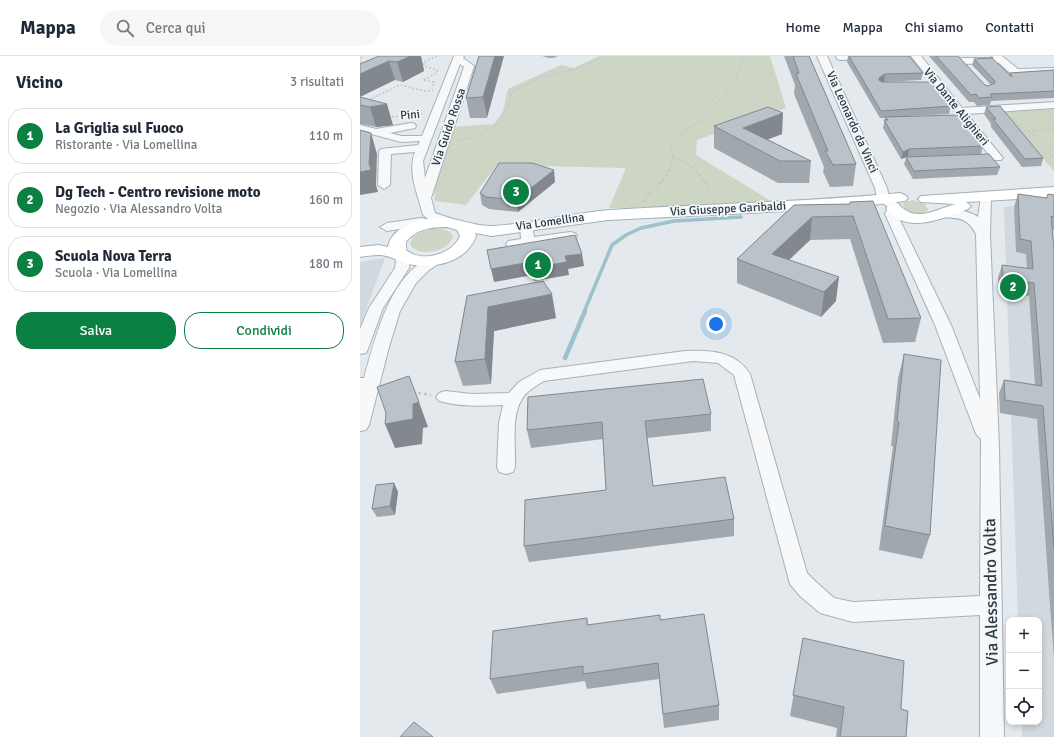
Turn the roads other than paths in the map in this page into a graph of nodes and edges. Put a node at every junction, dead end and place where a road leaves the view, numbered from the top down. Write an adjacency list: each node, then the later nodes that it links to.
1 (822, 56): 27 (street, Via Leonardo da Vinci)
2 (879, 56): 5 (street)
3 (916, 56): 11 (street, Via Dante Alighieri)
4 (458, 57): 18 (street, Via Guido Rossa); 28 (street, Via Guido Rossa)
5 (840, 57)
6 (999, 58): 7 (street); 8 (street)
7 (959, 59): 9 (street)
8 (1054, 71)
9 (972, 72)
10 (922, 84): 11 (street)
11 (938, 84): 13 (street, Via Dante Alighieri)
12 (1054, 105): 13 (street)
13 (962, 115): 14 (street); 21 (street, Via Dante Alighieri)
14 (950, 119)
15 (411, 121): 17 (street)
16 (360, 128): 17 (street)
17 (376, 133): 18 (street)
18 (424, 143): 20 (street); 28 (street, Via Guido Rossa)
19 (372, 147): 20 (street)
20 (385, 151): 22 (street)
21 (982, 158)
22 (384, 184)
23 (1054, 192): 24 (main road)
24 (1004, 195): 25 (main road); 26 (main road)
25 (926, 199): 27 (main road); 30 (main road)
26 (985, 200): 30 (main road); 38 (street, Via Alessandro Volta)
27 (893, 201): 29 (main road, Via Giuseppe Garibaldi); 30 (main road); 37 (street, Via Leonardo da Vinci)
28 (426, 205): 31 (street); 32 (street, Via Guido Rossa)
29 (608, 215): 33 (main road, Via Lomellina)
30 (934, 215): 37 (street); 38 (street)
31 (448, 222): 32 (main road); 35 (main road, Via Lomellina)
32 (419, 224): 34 (street); 39 (main road)
33 (526, 226): 36 (main road, Via Lomellina); 41 (street)
34 (387, 227)
35 (464, 227): 36 (main road, Via Lomellina); 42 (main road)
36 (492, 231): 42 (main road, Via Lomellina)
37 (900, 234): 52 (street, Via Alessandro Volta)
38 (983, 234): 52 (street, Via Alessandro Volta)
39 (401, 236): 44 (main road); 45 (main road)
40 (570, 236): 41 (street)
41 (528, 242): 43 (street)
42 (465, 244): 46 (main road, Via Lomellina)
43 (513, 244)
44 (364, 251): 45 (main road)
45 (400, 254): 46 (main road, Via Lomellina); 47 (street)
46 (440, 258): 48 (street)
47 (360, 349)
48 (365, 383): 51 (street)
49 (446, 397): 50 (street)
50 (514, 398): 53 (street); 54 (street)
51 (360, 425)
52 (990, 448): 54 (street, Via Alessandro Volta)
53 (506, 467)
54 (991, 605): 55 (street, Via Alessandro Volta)
55 (992, 737)

